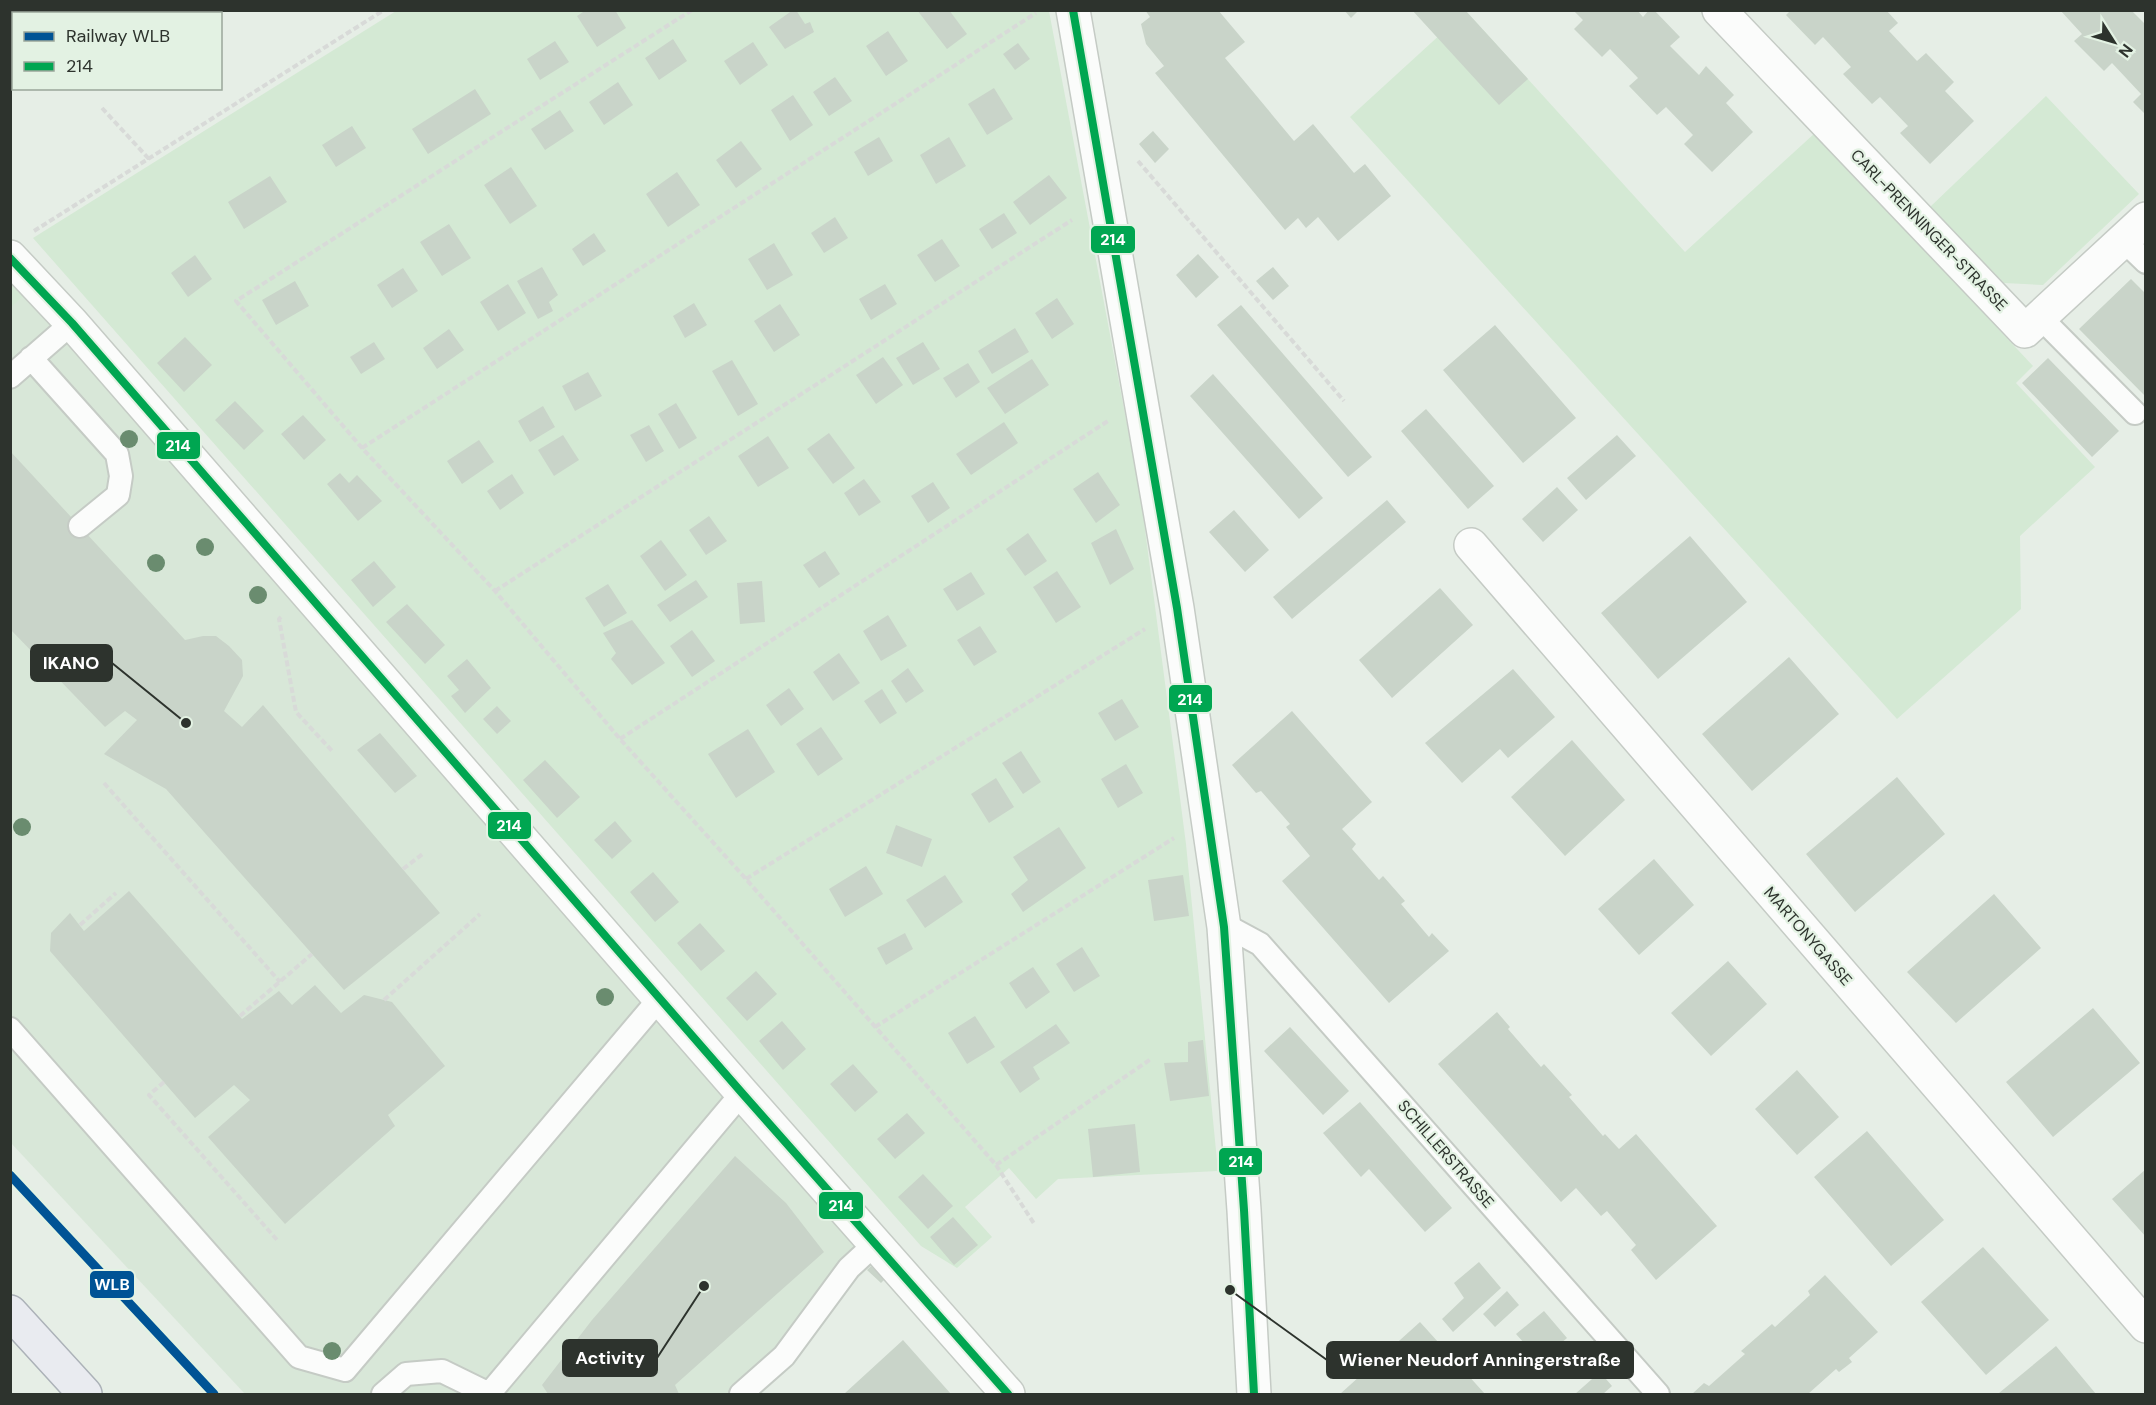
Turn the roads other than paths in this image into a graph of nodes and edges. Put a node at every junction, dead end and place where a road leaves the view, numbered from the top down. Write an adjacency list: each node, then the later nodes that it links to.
1 (1073, 10): 12 (street)
2 (1719, 10): 5 (street, CARL-PRENNINGER-STRASSE)
3 (2138, 240): 5 (street, CARL-PRENNINGER-STRASSE)
4 (18, 247): 6 (street)
5 (2040, 316): 9 (lane)
6 (72, 323): 7 (lane); 13 (street)
7 (32, 358): 8 (lane); 10 (lane)
8 (10, 376)
9 (2135, 413)
10 (80, 526)
11 (1471, 545): 18 (street, MARTONYGASSE)
12 (1224, 927): 24 (street); 25 (lane, SCHILLERSTRASSE)
13 (660, 998): 14 (lane); 15 (street)
14 (10, 1029)
15 (742, 1093): 16 (street); 19 (lane)
16 (875, 1244): 22 (lane); 23 (street)
17 (10, 1312): 20 (main road)
18 (2145, 1326)
19 (489, 1394): 21 (lane)
20 (85, 1395)
21 (383, 1395)
22 (741, 1395)
23 (1008, 1395)
24 (1254, 1395)
25 (1658, 1395)

